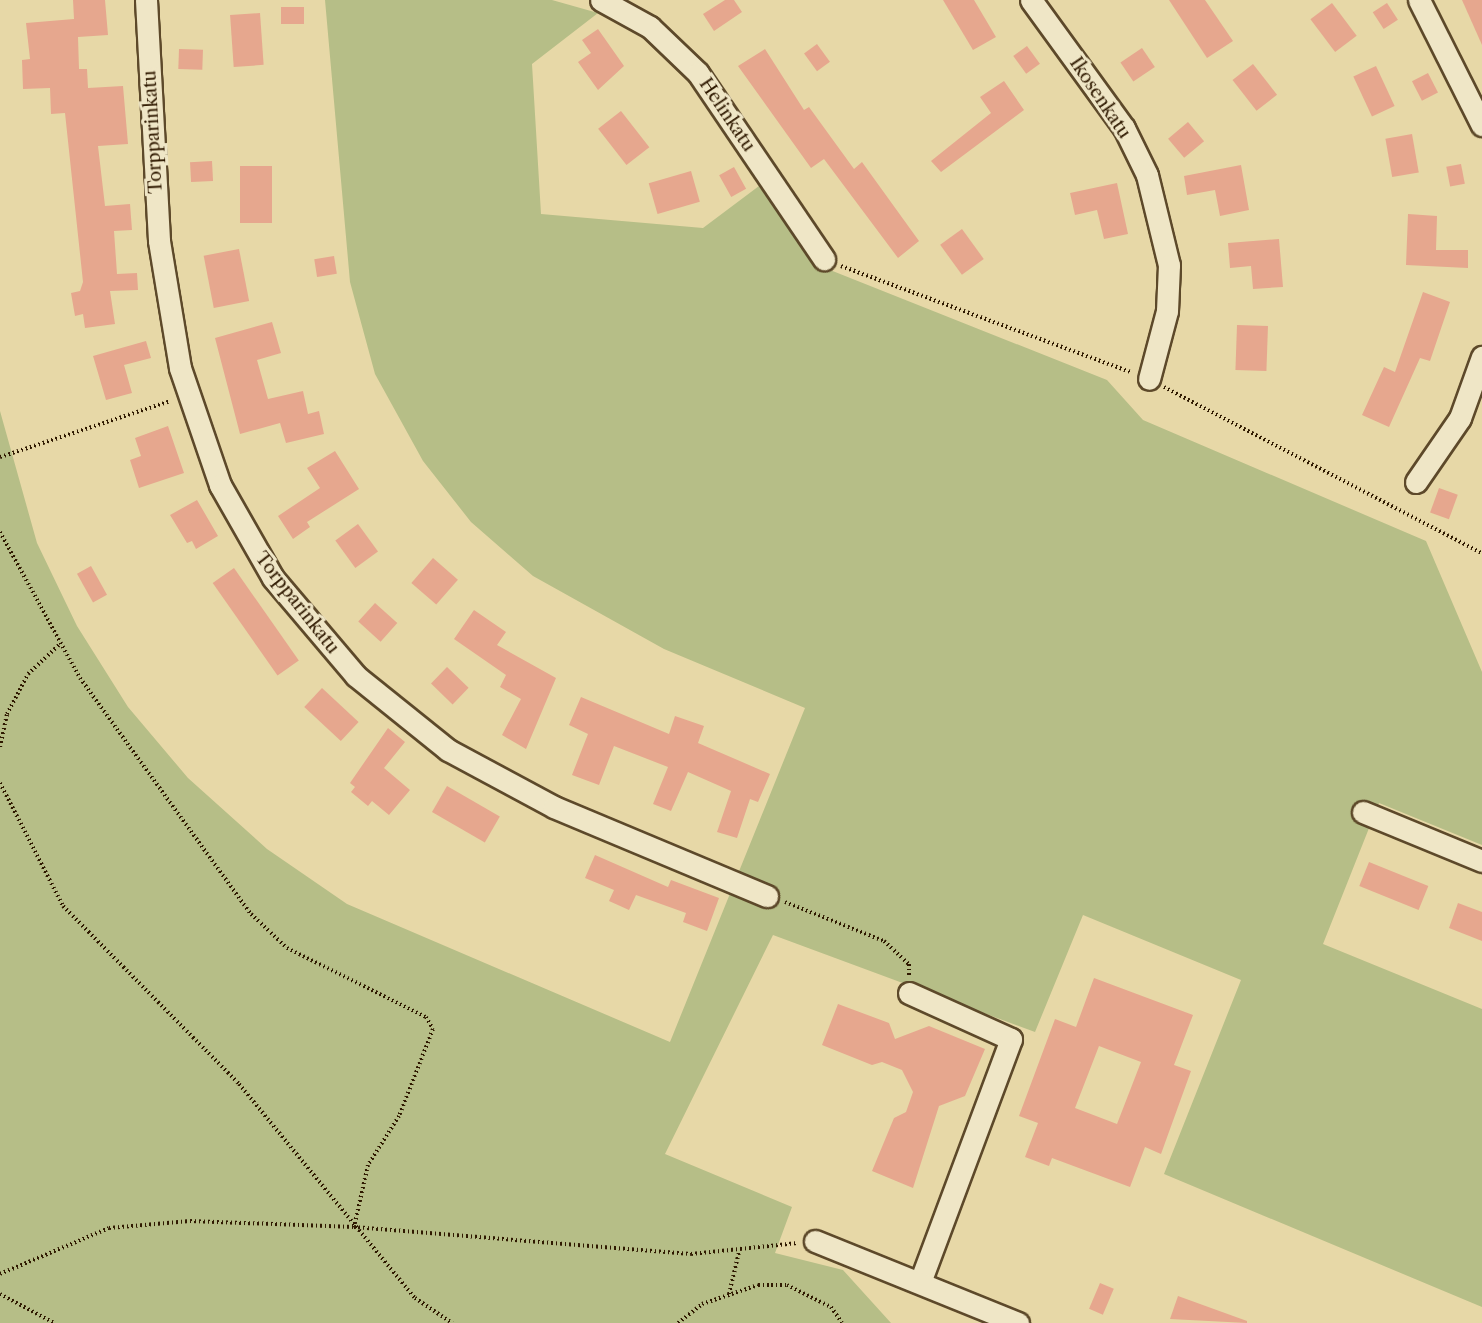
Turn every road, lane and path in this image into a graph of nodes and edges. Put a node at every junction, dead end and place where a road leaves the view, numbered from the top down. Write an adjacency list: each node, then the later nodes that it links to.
1 (146, 0): 9 (street, Torpparinkatu)
2 (601, 0): 6 (street, Helinkatu)
3 (1031, 0): 8 (street, Ikosenkatu)
4 (1419, 0): 5 (street)
5 (1482, 125)
6 (824, 259)
7 (1482, 357): 11 (street)
8 (1149, 380)
9 (188, 395): 10 (path); 18 (street, Torpparinkatu)
10 (0, 457)
11 (1416, 482)
12 (0, 532): 13 (path)
13 (62, 643): 14 (path); 20 (path)
14 (0, 747)
15 (0, 783): 20 (path)
16 (1363, 812): 17 (street)
17 (1482, 861)
18 (767, 896): 19 (path)
19 (909, 993): 24 (street)
20 (354, 1227): 22 (path); 23 (path); 28 (path)
21 (815, 1241): 22 (path); 24 (street)
22 (739, 1251): 26 (path)
23 (0, 1274)
24 (920, 1283): 31 (street)
25 (0, 1294): 27 (path)
26 (729, 1295): 29 (path); 30 (path)
27 (54, 1323)
28 (452, 1323)
29 (678, 1323)
30 (842, 1323)
31 (1018, 1323)

